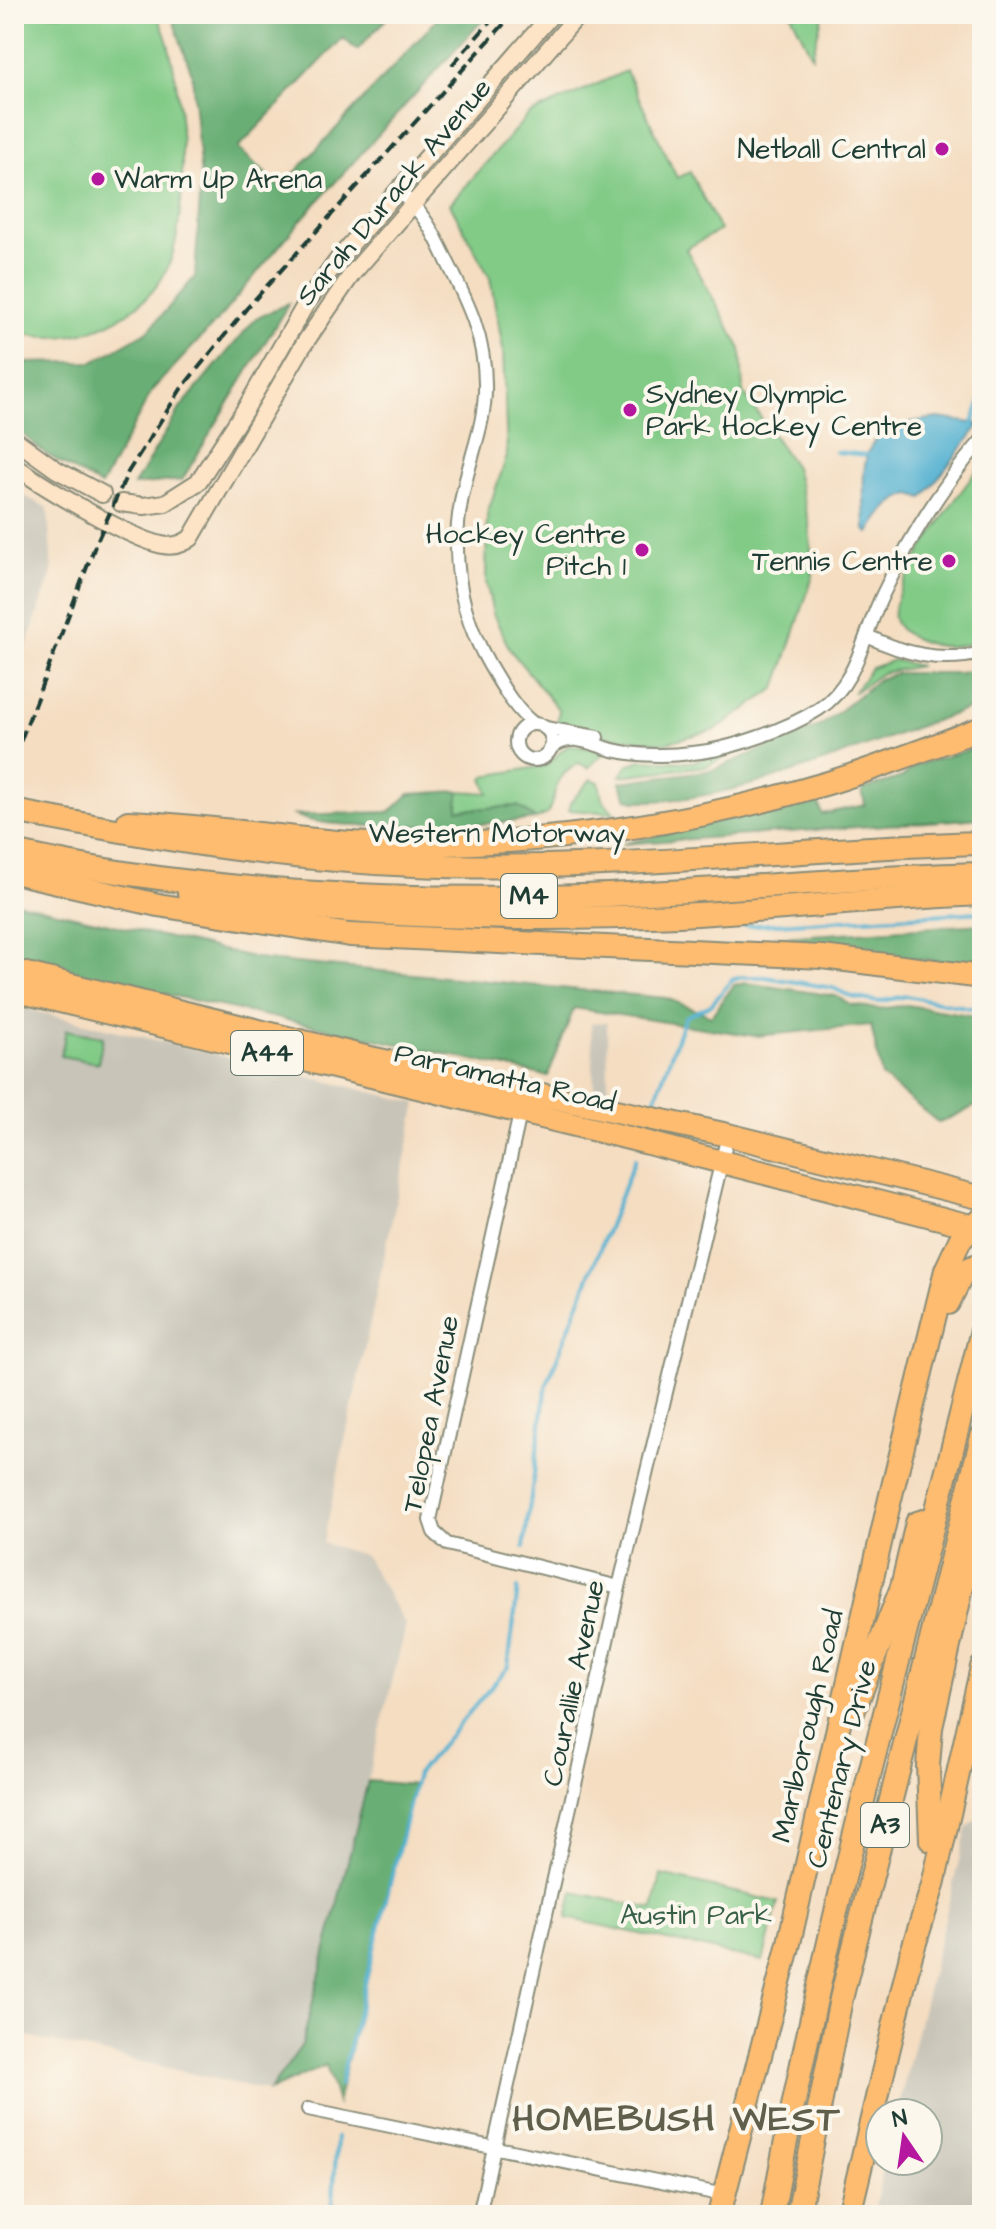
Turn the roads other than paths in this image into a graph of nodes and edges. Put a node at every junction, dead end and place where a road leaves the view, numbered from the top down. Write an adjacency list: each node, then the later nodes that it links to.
1 (552, 14): 3 (street, Sarah Durack Avenue)
2 (579, 14): 4 (street, Sarah Durack Avenue)
3 (396, 190): 4 (street); 9 (street, Sarah Durack Avenue)
4 (413, 202): 7 (street, Sarah Durack Avenue); 12 (street)
5 (982, 440): 10 (street)
6 (17, 448): 8 (street)
7 (14, 465)
8 (102, 494)
9 (121, 503)
10 (867, 636): 11 (street); 15 (street)
11 (982, 653)
12 (534, 726): 14 (street); 14 (street); 15 (street)
13 (982, 728): 17 (highway)
14 (550, 749): 15 (street)
15 (612, 750)
16 (14, 811): 17 (highway, Western Motorway / M4)
17 (51, 818): 18 (highway, Western Motorway / M4)
18 (982, 843)
19 (14, 852): 21 (highway, M4)
20 (14, 872): 22 (highway); 24 (highway, M4)
21 (982, 874)
22 (982, 894)
23 (14, 971): 26 (highway, Parramatta Road / A44)
24 (982, 977)
25 (14, 990): 27 (highway, Parramatta Road / A44)
26 (526, 1091): 27 (street, Telopea Avenue); 28 (highway, Parramatta Road / A44)
27 (520, 1114): 29 (highway, Parramatta Road / A44); 40 (street, Telopea Avenue)
28 (728, 1135): 29 (street, Courallie Avenue); 30 (highway, Parramatta Road / A44)
29 (719, 1161): 31 (highway, Parramatta Road / A44); 40 (street, Courallie Avenue)
30 (982, 1198)
31 (942, 1219): 32 (highway, Parramatta Road / A44); 34 (highway, Marlborough Road)
32 (979, 1225): 34 (highway, Marlborough Road)
33 (982, 1263): 36 (highway)
34 (946, 1270): 36 (highway, Marlborough Road)
35 (982, 1330): 39 (highway, Centenary Drive / A3)
36 (922, 1368): 42 (highway, Marlborough Road)
37 (982, 1437): 49 (highway, Centenary Drive / A3)
38 (982, 1495): 43 (highway)
39 (934, 1517): 42 (highway); 48 (highway, Centenary Drive / A3)
40 (619, 1587): 45 (street, Courallie Avenue)
41 (982, 1667): 43 (highway)
42 (837, 1736): 46 (highway, Marlborough Road)
43 (911, 1955): 50 (highway)
44 (308, 2109): 45 (street)
45 (495, 2145): 46 (street); 47 (street, Courallie Avenue)
46 (725, 2208)
47 (479, 2215)
48 (772, 2215)
49 (798, 2215)
50 (849, 2215)

